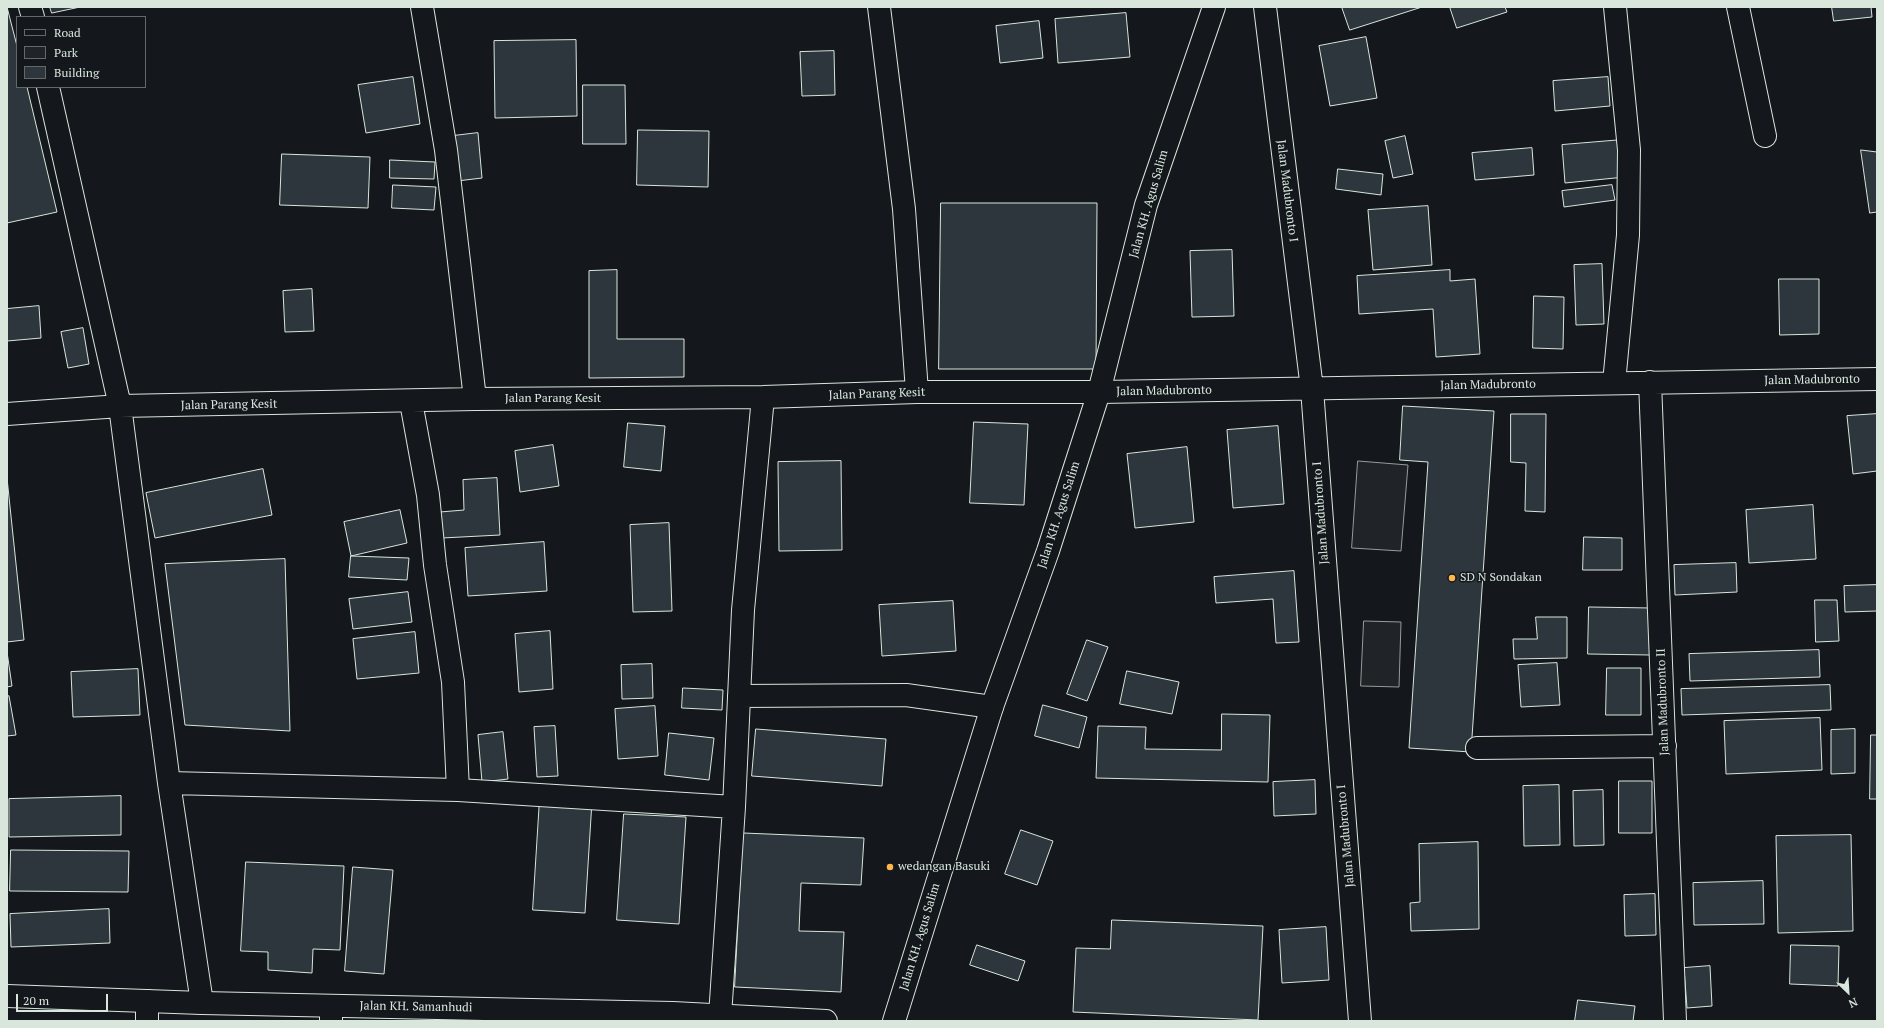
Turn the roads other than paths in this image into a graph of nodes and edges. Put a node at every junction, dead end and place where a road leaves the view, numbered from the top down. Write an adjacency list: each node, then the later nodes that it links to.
1 (422, 7): 16 (street)
2 (879, 7): 13 (street)
3 (1214, 7): 14 (street, Jalan KH. Agus Salim)
4 (1265, 7): 12 (street, Jalan Madubronto I)
5 (1617, 7): 11 (street)
6 (1738, 7): 8 (street)
7 (48, 88): 18 (street)
8 (1765, 136)
9 (1877, 379): 10 (street, Jalan Madubronto)
10 (1650, 382): 11 (street, Jalan Madubronto); 22 (street, Jalan Madubronto II)
11 (1614, 383): 12 (street, Jalan Madubronto)
12 (1312, 388): 14 (street, Jalan Madubronto); 35 (street, Jalan Madubronto I)
13 (917, 392): 14 (street, Jalan Parang Kesit); 15 (street, Jalan Parang Kesit)
14 (1099, 392): 21 (street, Jalan KH. Agus Salim)
15 (763, 397): 16 (street, Jalan Parang Kesit); 20 (street)
16 (476, 399): 17 (street, Jalan Parang Kesit)
17 (411, 402): 18 (street, Jalan Parang Kesit); 25 (street)
18 (120, 406): 19 (street, Jalan Parang Kesit); 24 (street)
19 (7, 414)
20 (739, 696): 21 (street); 26 (street)
21 (992, 707): 34 (street, Jalan KH. Agus Salim)
22 (1665, 746): 23 (street); 36 (street, Jalan Madubronto II)
23 (1477, 748)
24 (170, 784): 25 (street); 28 (street)
25 (458, 790): 26 (street)
26 (734, 807): 32 (street)
27 (7, 996): 29 (street, Jalan KH. Samanhudi)
28 (202, 1003): 29 (street, Jalan KH. Samanhudi); 30 (street, Jalan KH. Samanhudi)
29 (147, 1011)
30 (331, 1013): 31 (street, Jalan KH. Samanhudi)
31 (470, 1014): 32 (street, Jalan KH. Samanhudi)
32 (720, 1016): 33 (street, Jalan KH. Samanhudi)
33 (826, 1021)
34 (894, 1021)
35 (1360, 1021)
36 (1675, 1021)

